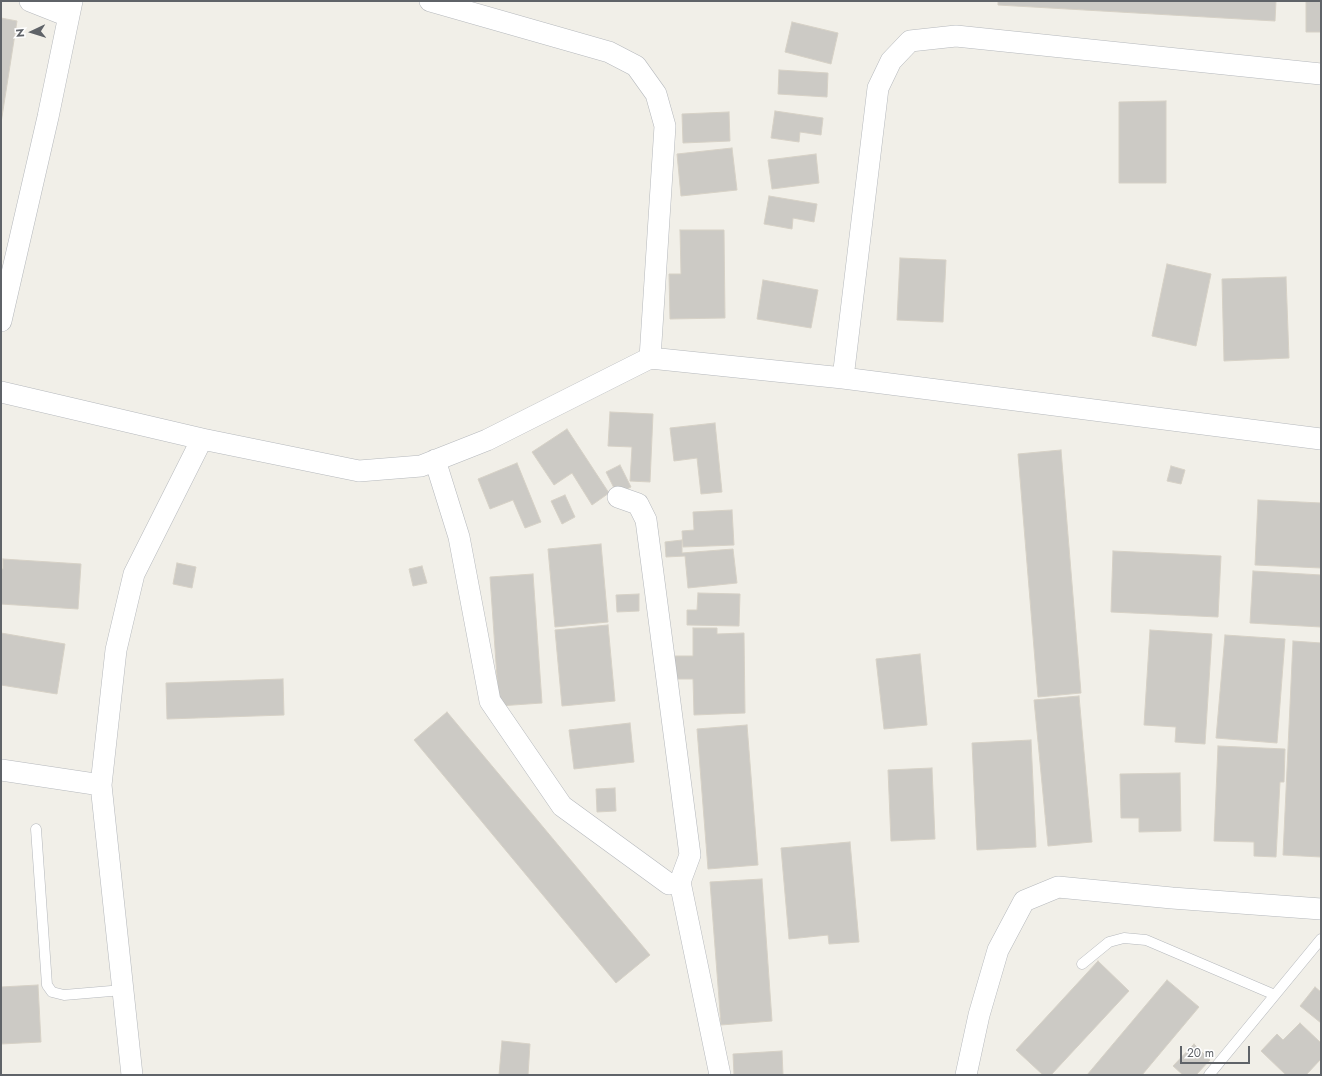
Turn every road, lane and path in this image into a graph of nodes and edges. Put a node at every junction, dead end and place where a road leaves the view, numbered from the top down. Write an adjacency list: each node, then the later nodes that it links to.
1 (30, 1): 3 (street)
2 (430, 1): 6 (street)
3 (70, 8): 5 (street)
4 (1321, 74): 7 (street)
5 (1, 321)
6 (650, 358): 7 (street); 11 (street)
7 (843, 378): 10 (street)
8 (1, 392): 9 (street)
9 (202, 439): 11 (street); 14 (street)
10 (1321, 439)
11 (435, 460): 16 (street)
12 (618, 497): 16 (street)
13 (1, 770): 14 (street)
14 (101, 785): 20 (street)
15 (36, 829): 20 (lane)
16 (680, 882): 23 (street)
17 (1321, 909): 24 (street)
18 (1321, 939): 21 (lane)
19 (1082, 964): 21 (lane)
20 (122, 990): 22 (street)
21 (1275, 995): 25 (lane)
22 (132, 1075)
23 (720, 1075)
24 (966, 1075)
25 (1209, 1075)

